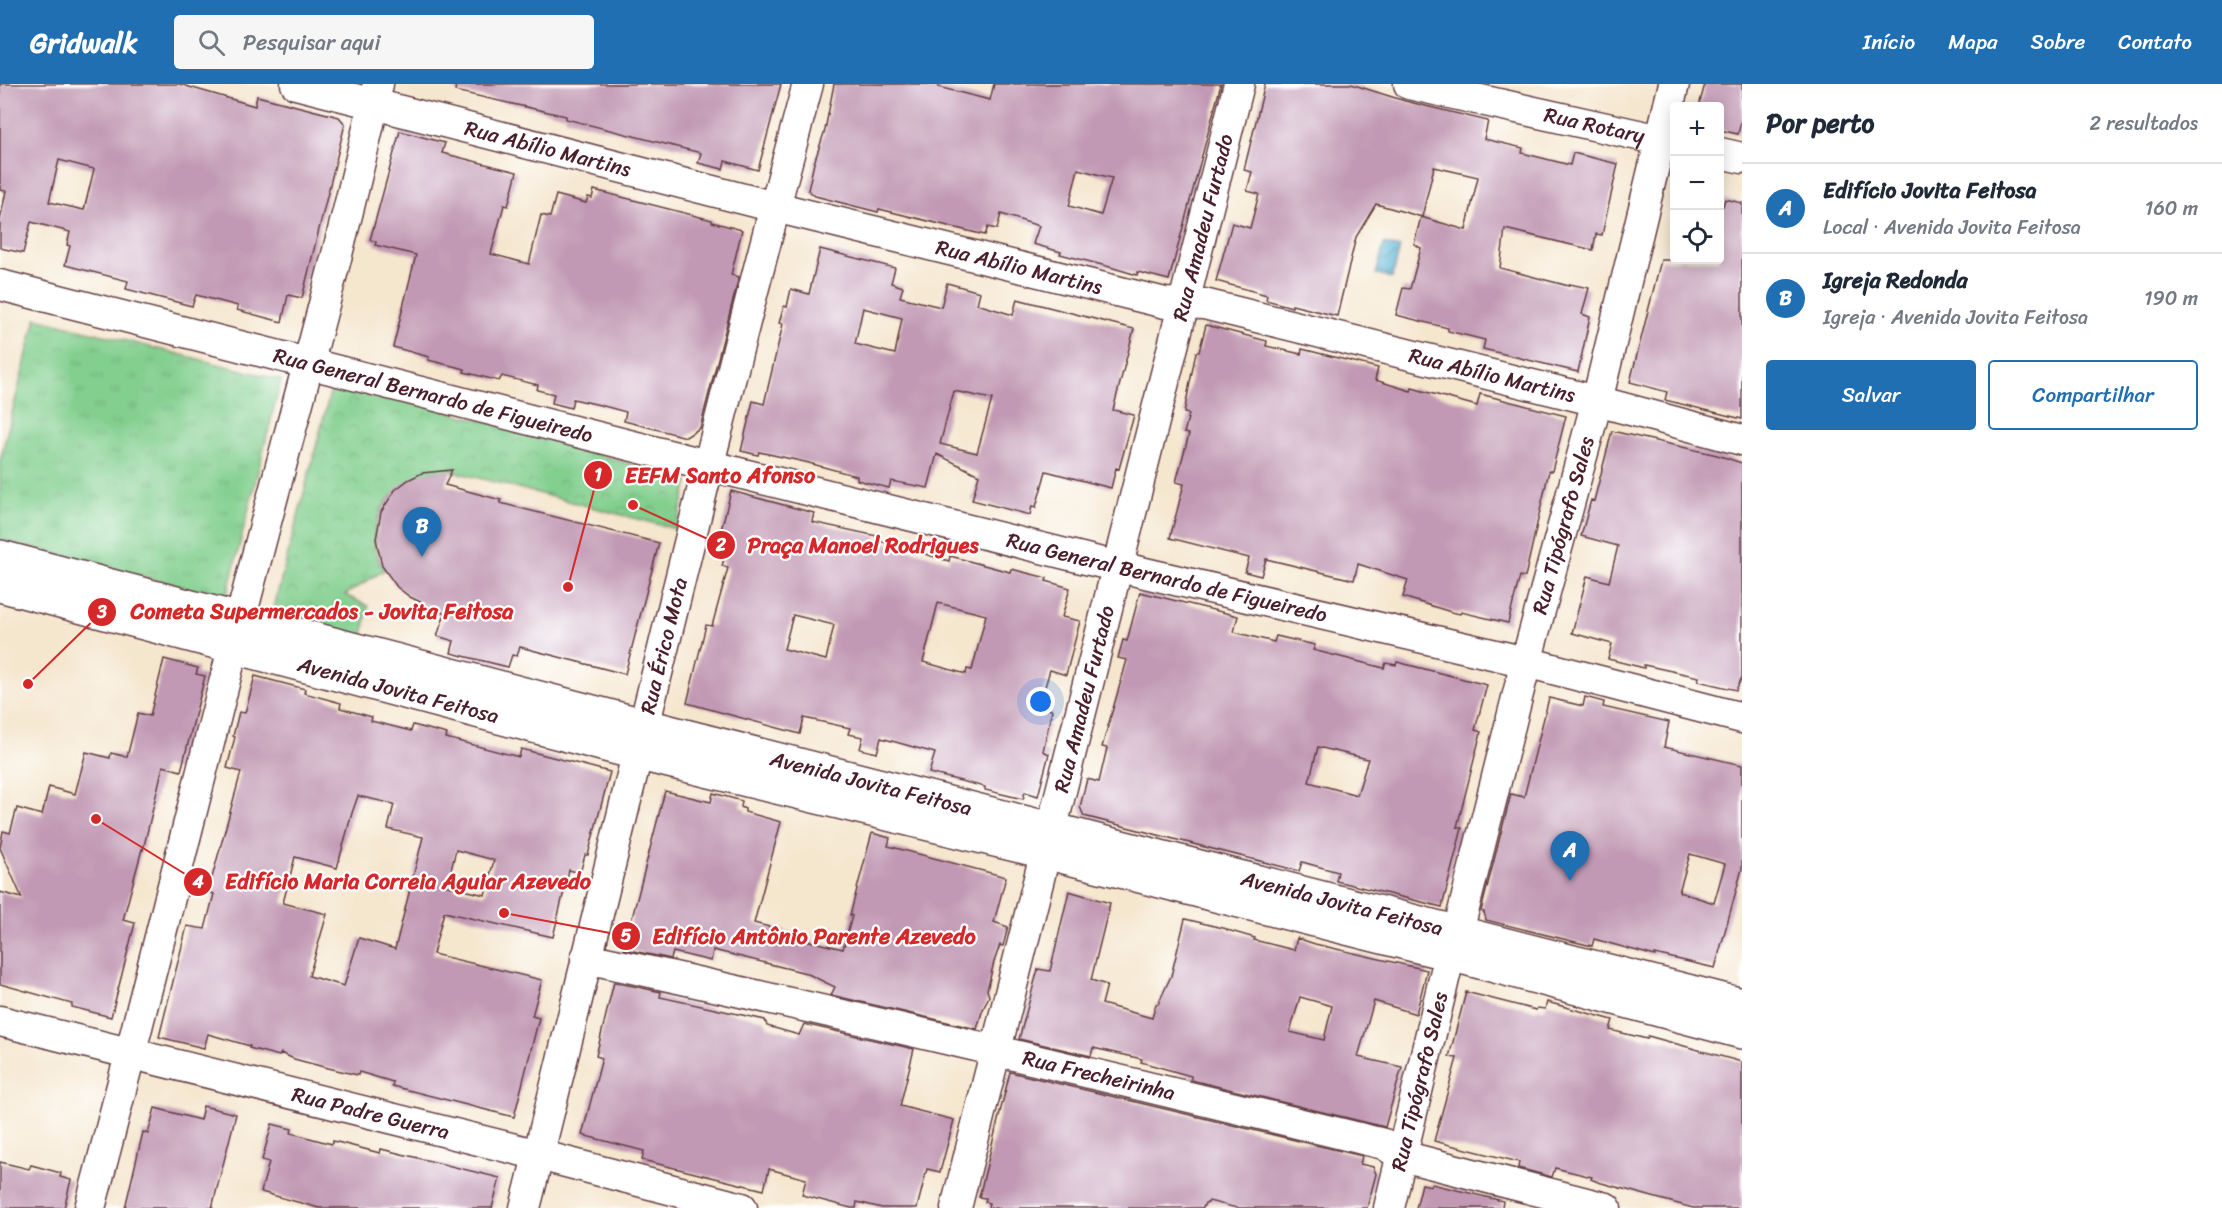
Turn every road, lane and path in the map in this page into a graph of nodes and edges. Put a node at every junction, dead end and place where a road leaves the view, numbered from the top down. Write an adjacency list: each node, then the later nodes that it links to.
1 (296, 84): 6 (street, Rua Abílio Martins)
2 (808, 84): 10 (street, Rua Érico Mota)
3 (1239, 84): 12 (street, Rua Amadeu Furtado)
4 (1409, 84): 7 (street, Rua Rotary)
5 (1674, 84): 7 (street, Rua Tipógrafo Sales)
6 (376, 94): 10 (street, Rua Abílio Martins); 13 (street)
7 (1667, 142): 14 (street, Rua Tipógrafo Sales)
8 (1724, 154): 9 (street)
9 (1742, 158)
10 (775, 207): 12 (street, Rua Abílio Martins); 16 (street, Rua Érico Mota)
11 (0, 285): 13 (street, Rua General Bernardo de Figueiredo)
12 (1184, 302): 14 (street, Rua Abílio Martins); 18 (street, Rua Amadeu Furtado)
13 (309, 364): 16 (street, Rua General Bernardo de Figueiredo); 20 (street)
14 (1597, 401): 15 (street, Rua Abílio Martins); 21 (street, Rua Tipógrafo Sales)
15 (1742, 440)
16 (709, 465): 18 (street, Rua General Bernardo de Figueiredo); 23 (street, Rua Érico Mota)
17 (0, 557): 20 (main road, Avenida Jovita Feitosa)
18 (1117, 566): 21 (street, Rua General Bernardo de Figueiredo); 24 (street, Rua Amadeu Furtado)
19 (0, 585): 20 (main road, Avenida Jovita Feitosa)
20 (237, 634): 23 (main road, Avenida Jovita Feitosa); 31 (street)
21 (1526, 662): 22 (street, Rua General Bernardo de Figueiredo); 25 (street, Rua Tipógrafo Sales)
22 (1742, 718)
23 (640, 739): 24 (main road, Avenida Jovita Feitosa); 26 (street, Rua Érico Mota)
24 (1048, 840): 25 (main road, Avenida Jovita Feitosa); 30 (street, Rua Amadeu Furtado)
25 (1454, 943): 27 (main road, Avenida Jovita Feitosa); 29 (main road, Avenida Jovita Feitosa); 33 (street, Rua Tipógrafo Sales)
26 (586, 958): 30 (street, Rua Frecheirinha); 32 (street, Rua Érico Mota)
27 (1742, 1005)
28 (0, 1021): 31 (street, Rua Padre Guerra)
29 (1742, 1032)
30 (994, 1050): 33 (street, Rua Frecheirinha); 37 (street, Rua Amadeu Furtado)
31 (131, 1054): 32 (street, Rua Padre Guerra); 34 (street)
32 (539, 1155): 35 (street, Rua Érico Mota); 36 (street, Rua Padre Guerra)
33 (1402, 1156): 38 (street, Rua Tipógrafo Sales); 39 (street, Rua Frecheirinha)
34 (90, 1208)
35 (525, 1208)
36 (742, 1208)
37 (956, 1208)
38 (1389, 1208)
39 (1606, 1208)

